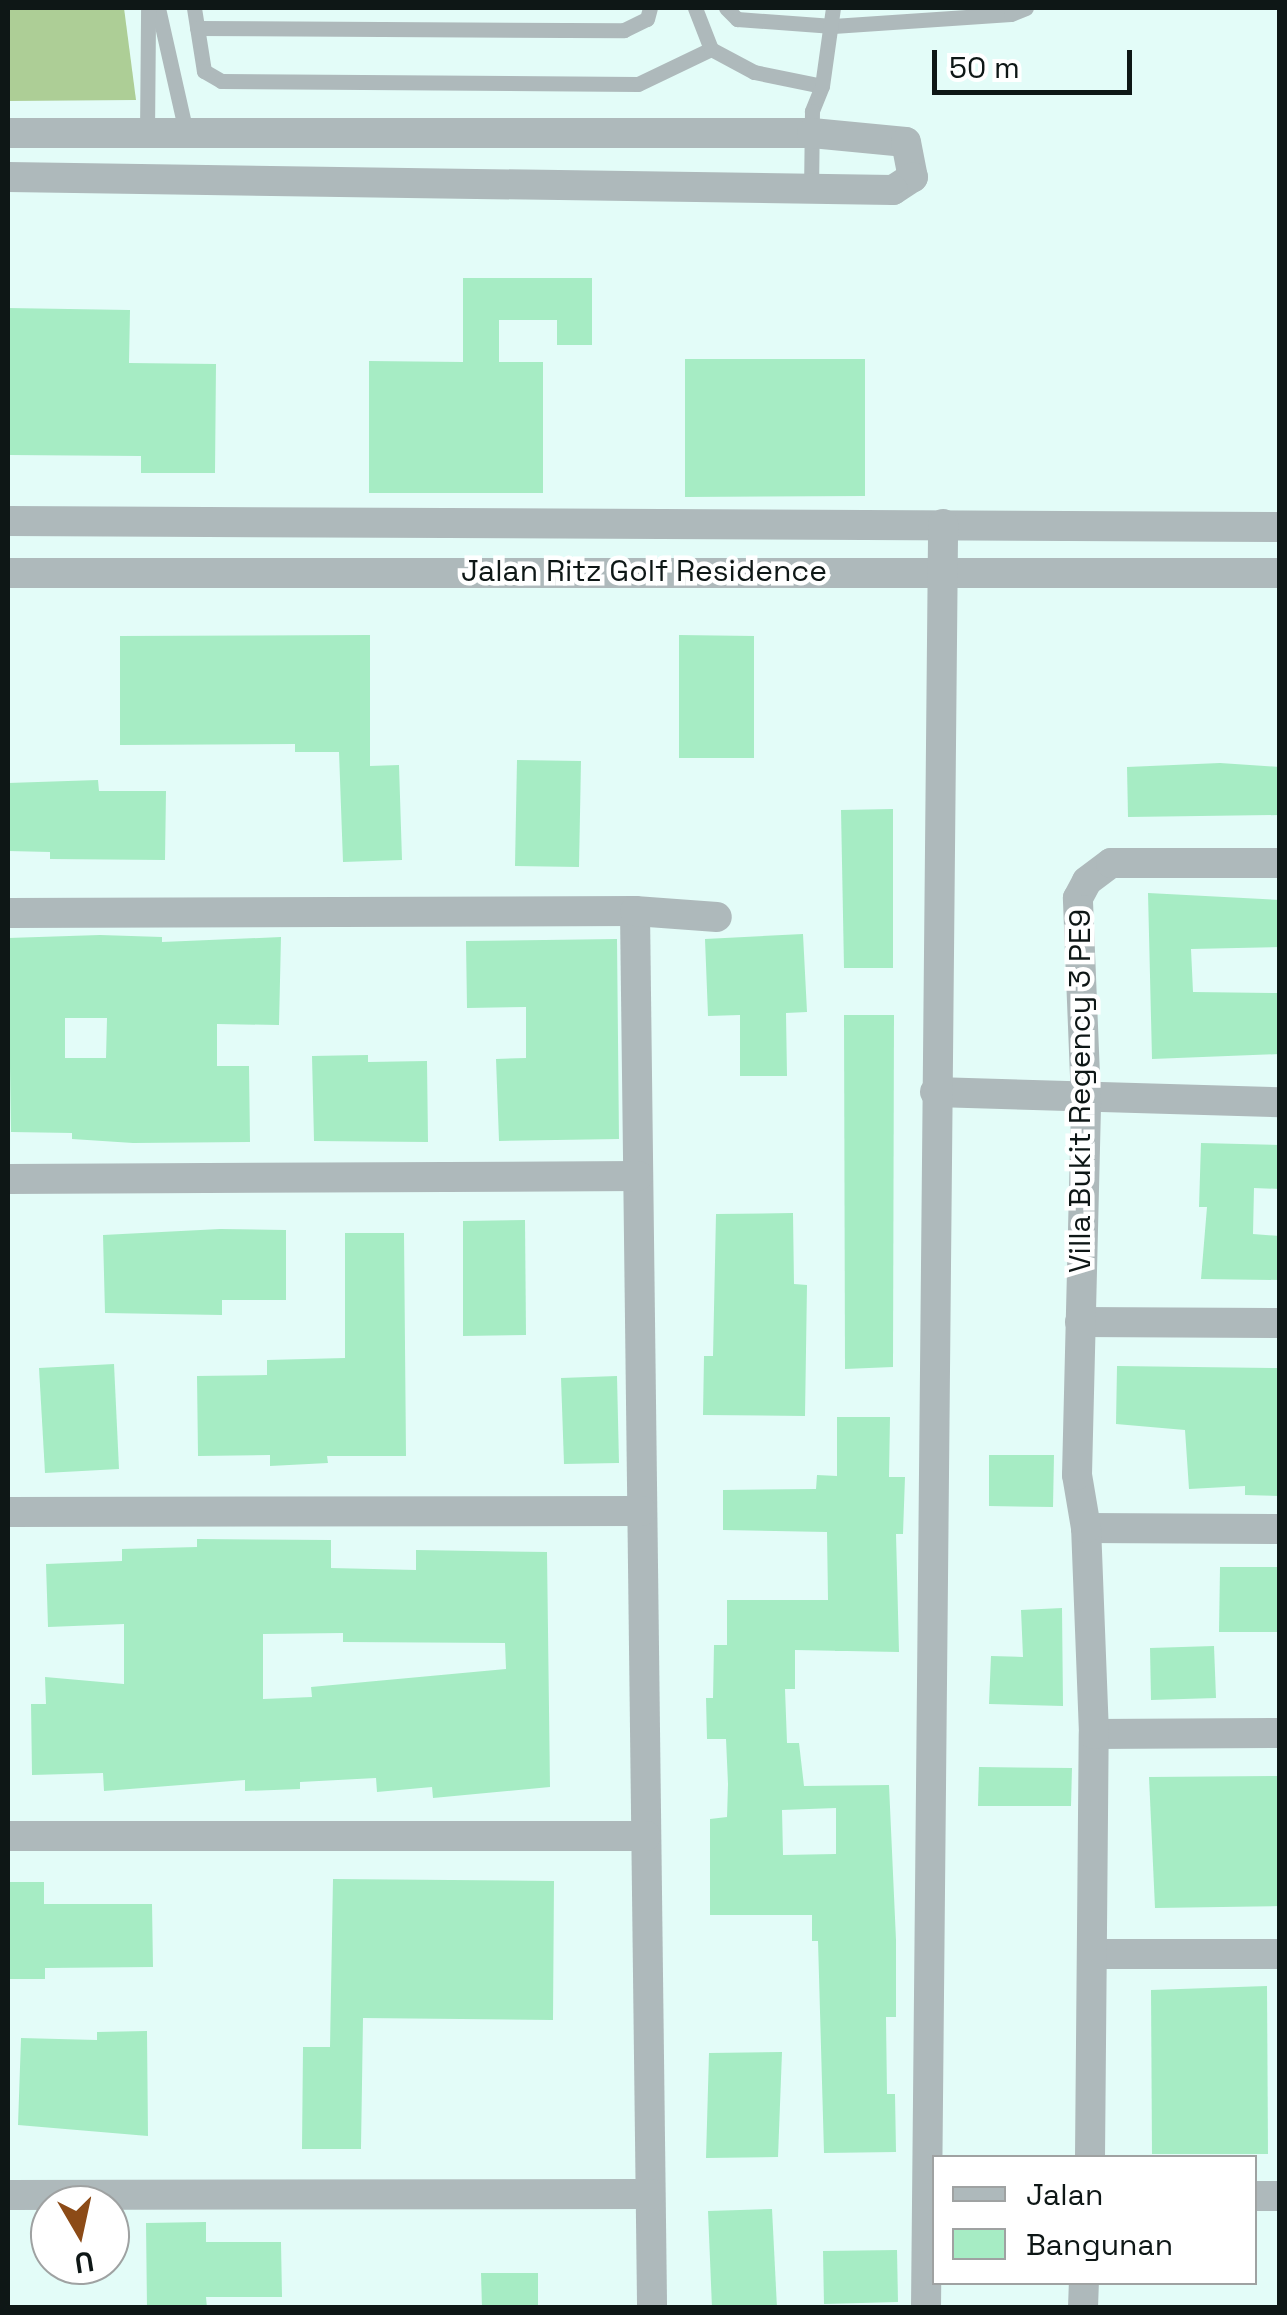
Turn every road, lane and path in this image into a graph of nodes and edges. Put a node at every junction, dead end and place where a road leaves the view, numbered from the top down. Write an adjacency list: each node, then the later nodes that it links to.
1 (148, 8): 16 (lane)
2 (158, 8): 13 (lane)
3 (194, 8): 10 (lane)
4 (650, 8): 10 (lane)
5 (695, 8): 11 (lane)
6 (726, 8): 9 (lane)
7 (833, 8): 9 (lane)
8 (1026, 8): 9 (lane)
9 (833, 26): 12 (lane)
10 (197, 28): 11 (lane)
11 (711, 50): 12 (lane)
12 (822, 86): 15 (lane)
13 (186, 132): 15 (street); 16 (street)
14 (8, 133): 16 (street)
15 (812, 133): 18 (lane); 18 (street)
16 (147, 134)
17 (8, 177): 18 (street)
18 (811, 188)
19 (8, 521): 20 (street, Jalan Ritz Golf Residence)
20 (943, 524): 21 (street, Jalan Ritz Golf Residence); 22 (street)
21 (1280, 526)
22 (944, 570): 23 (street, Jalan Ritz Golf Residence); 24 (street, Jalan Ritz Golf Residence); 29 (street)
23 (1280, 572)
24 (8, 573)
25 (1280, 863): 30 (street, Villa Bukit Regency 3 PE9)
26 (635, 912): 27 (street); 28 (street); 32 (street)
27 (8, 913)
28 (717, 917)
29 (936, 1092): 30 (street); 46 (street)
30 (1086, 1100): 31 (street); 34 (street, Villa Bukit Regency 3 PE9)
31 (1280, 1102)
32 (638, 1176): 33 (street); 36 (street)
33 (8, 1179)
34 (1080, 1322): 35 (street); 38 (street, Villa Bukit Regency 3 PE9)
35 (1280, 1323)
36 (642, 1510): 37 (street); 43 (street)
37 (8, 1512)
38 (1086, 1528): 39 (street); 41 (street, Villa Bukit Regency 3 PE9)
39 (1280, 1529)
40 (1280, 1733): 41 (street)
41 (1094, 1734): 44 (street, Villa Bukit Regency 3 PE9)
42 (8, 1836): 43 (street)
43 (646, 1836): 48 (street)
44 (1092, 1954): 45 (street); 47 (street, Villa Bukit Regency 3 PE9)
45 (1280, 1954)
46 (935, 2148)
47 (1090, 2155)
48 (650, 2194): 49 (street); 52 (street)
49 (8, 2195)
50 (932, 2201): 51 (street)
51 (930, 2236): 53 (street)
52 (652, 2308)
53 (926, 2308)

